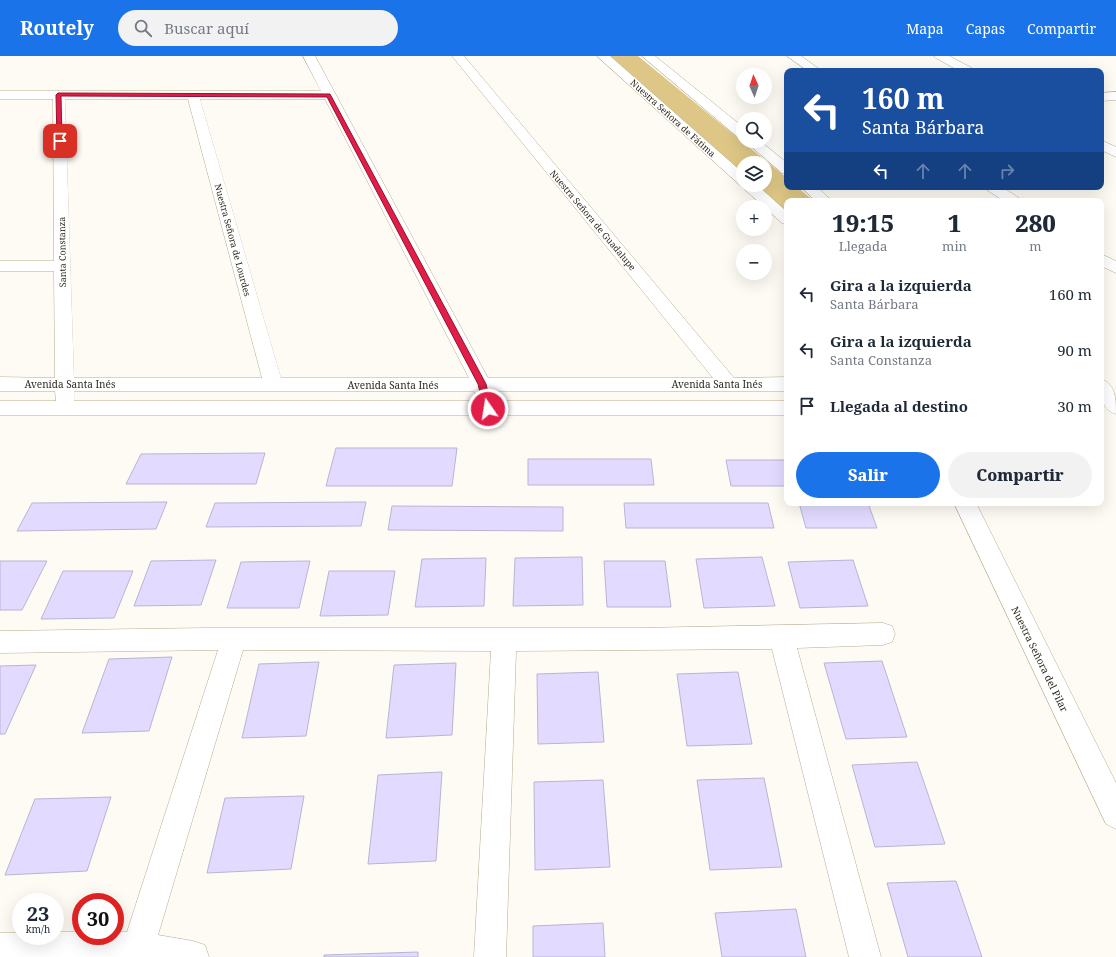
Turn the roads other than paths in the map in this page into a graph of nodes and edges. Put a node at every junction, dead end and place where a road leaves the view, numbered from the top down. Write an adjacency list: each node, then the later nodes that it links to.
1 (309, 56): 12 (street)
2 (458, 56): 34 (street, Nuestra Señora de Guadalupe)
3 (603, 56): 20 (street, Nuestra Señora de Fátima)
4 (648, 56): 15 (street)
5 (793, 56): 7 (street)
6 (940, 56): 8 (street)
7 (811, 68)
8 (962, 68)
9 (0, 95): 10 (street)
10 (58, 95): 11 (street); 29 (street, Santa Constanza)
11 (193, 95): 12 (street); 36 (street, Nuestra Señora de Lourdes)
12 (329, 95): 33 (street)
13 (1116, 96): 14 (street)
14 (1104, 97)
15 (736, 128)
16 (1104, 146): 18 (street)
17 (760, 148): 19 (street)
18 (1116, 153)
19 (784, 168)
20 (736, 175)
21 (812, 190): 24 (street)
22 (997, 190): 25 (street)
23 (756, 192): 26 (street)
24 (821, 198)
25 (1009, 198)
26 (784, 217)
27 (1104, 261): 30 (street)
28 (0, 266): 29 (street)
29 (62, 266): 32 (street, Santa Constanza)
30 (1116, 268)
31 (0, 384): 32 (street, Avenida Santa Inés)
32 (65, 384): 36 (street, Avenida Santa Inés); 41 (street, Santa Constanza)
33 (482, 384): 34 (street, Avenida Santa Inés); 36 (street, Avenida Santa Inés); 45 (street)
34 (729, 384): 35 (street, Avenida Santa Inés)
35 (784, 384)
36 (274, 385)
37 (1104, 386): 38 (street)
38 (1116, 387)
39 (1104, 390): 44 (street)
40 (0, 408): 41 (street)
41 (66, 408): 45 (street)
42 (784, 408): 45 (street)
43 (1104, 408): 44 (street)
44 (1116, 408)
45 (488, 409)
46 (965, 506): 52 (street, Nuestra Señora del Pilar)
47 (883, 634): 49 (street)
48 (234, 639): 50 (street); 51 (street); 53 (street)
49 (782, 639): 50 (street); 57 (street)
50 (504, 640): 56 (street)
51 (0, 642)
52 (1116, 814)
53 (138, 948): 54 (street); 55 (street)
54 (0, 949)
55 (193, 957)
56 (490, 957)
57 (865, 957)

